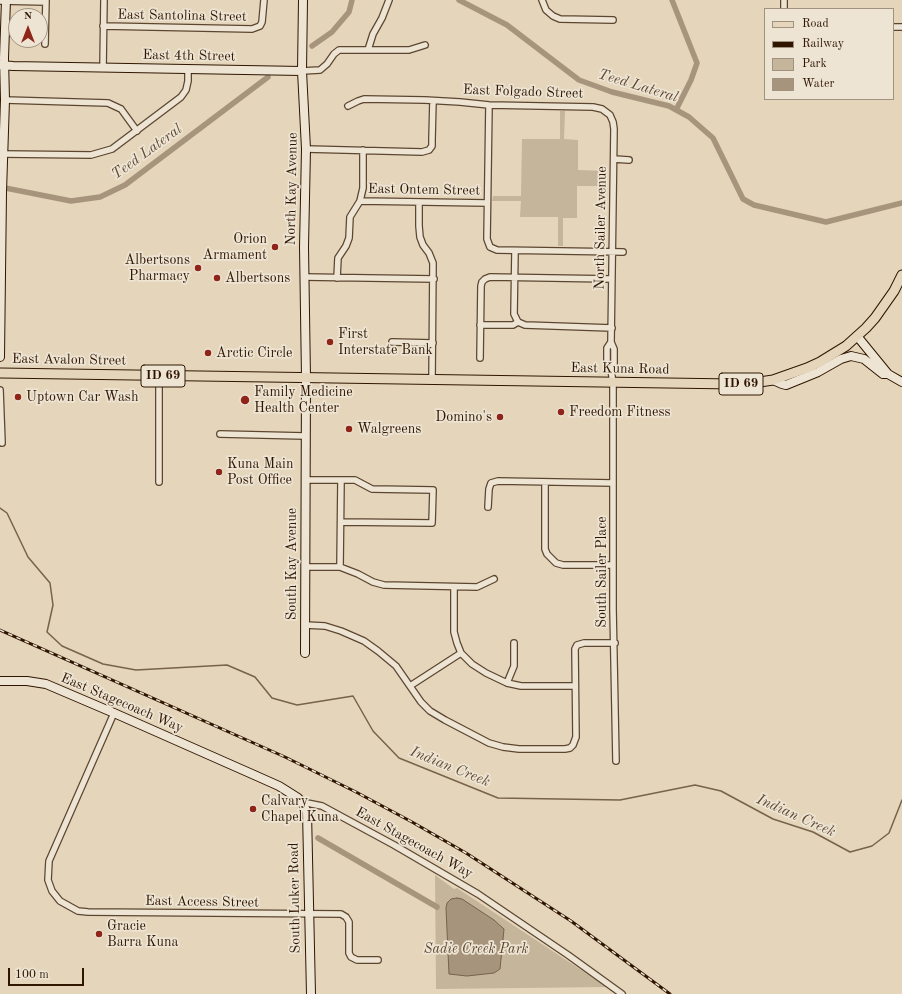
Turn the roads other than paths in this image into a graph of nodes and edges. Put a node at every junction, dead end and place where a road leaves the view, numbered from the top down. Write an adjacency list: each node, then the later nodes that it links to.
1 (104, 0): 9 (street)
2 (264, 0): 9 (street, East Santolina Street)
3 (303, 0): 15 (street, North Kay Avenue)
4 (389, 0): 11 (street)
5 (542, 0): 8 (street)
6 (4, 1): 7 (street); 12 (street)
7 (46, 1)
8 (613, 20)
9 (103, 26): 13 (street)
10 (425, 45): 11 (street, East 4th Street)
11 (368, 50): 15 (street, East 4th Street)
12 (2, 65): 13 (street, East 4th Street); 16 (street)
13 (103, 68): 14 (street, East 4th Street)
14 (188, 69): 15 (street, East 4th Street); 21 (street)
15 (302, 71): 22 (street, North Kay Avenue)
16 (5, 100): 21 (street); 24 (street)
17 (433, 101): 18 (street, East Folgado Street); 19 (street, East Folgado Street); 23 (street)
18 (489, 105): 20 (street, East Folgado Street); 30 (street)
19 (348, 106)
20 (610, 115): 25 (street, North Sailer Avenue)
21 (137, 130): 24 (street)
22 (306, 149): 23 (street); 35 (street, North Kay Avenue)
23 (363, 150): 28 (street)
24 (3, 154): 27 (street)
25 (614, 159): 26 (street); 32 (street, North Sailer Avenue)
26 (629, 160)
27 (1, 190): 40 (street)
28 (360, 201): 29 (street, East Ontem Street); 36 (street)
29 (419, 202): 30 (street, East Ontem Street); 38 (street)
30 (487, 203): 31 (street)
31 (515, 251): 32 (street); 37 (street)
32 (612, 252): 33 (street); 39 (street, North Sailer Avenue)
33 (622, 252)
34 (902, 275): 44 (main road, ID 69)
35 (304, 277): 36 (street); 52 (street, North Kay Avenue)
36 (337, 278): 38 (street)
37 (515, 278): 39 (street); 41 (street); 42 (street)
38 (434, 279): 46 (street)
39 (612, 279): 43 (street, North Sailer Avenue)
40 (1, 280): 47 (street)
41 (518, 322): 42 (street); 43 (street)
42 (480, 325): 48 (street)
43 (612, 328): 56 (street, North Sailer Avenue)
44 (857, 336): 50 (street); 54 (main road, East Kuna Road / ID 69)
45 (392, 342): 46 (street)
46 (433, 343): 53 (street)
47 (0, 357)
48 (480, 358)
49 (0, 373): 51 (main road, East Avalon Street / ID 69)
50 (888, 374): 54 (street); 55 (street)
51 (159, 376): 52 (main road, East Avalon Street / ID 69); 63 (street)
52 (306, 378): 53 (main road, East Kuna Road / ID 69); 59 (street, South Kay Avenue)
53 (432, 380): 56 (main road, East Kuna Road / ID 69)
54 (773, 380): 56 (main road, East Kuna Road / ID 69)
55 (902, 382)
56 (613, 383): 65 (street, South Sailer Place)
57 (0, 390): 60 (street)
58 (220, 434): 59 (street)
59 (305, 436): 61 (street, South Kay Avenue)
60 (2, 443)
61 (305, 480): 62 (street); 70 (street, South Kay Avenue)
62 (341, 480): 67 (street); 67 (street)
63 (159, 482)
64 (545, 482): 65 (street); 66 (street); 68 (street)
65 (613, 483): 68 (street, South Sailer Place)
66 (488, 507)
67 (341, 522): 69 (street)
68 (613, 565): 75 (street, South Sailer Place)
69 (340, 566): 70 (street); 72 (street)
70 (305, 567): 73 (street, South Kay Avenue)
71 (494, 579): 72 (street)
72 (454, 587): 77 (street)
73 (305, 625): 76 (street, South Kay Avenue); 80 (street)
74 (514, 643): 79 (street)
75 (615, 643): 81 (street); 83 (street, South Sailer Place)
76 (305, 653)
77 (462, 653): 79 (street); 80 (street)
78 (0, 681): 82 (street, East Stagecoach Way)
79 (507, 683): 81 (street)
80 (410, 686): 81 (street)
81 (575, 686)
82 (114, 712): 84 (street, East Stagecoach Way); 85 (street, East Access Street)
83 (616, 761)
84 (302, 802): 85 (street, South Luker Road); 88 (street, East Stagecoach Way)
85 (308, 915): 86 (street, East Access Street); 87 (street, South Luker Road)
86 (378, 960)
87 (310, 994)
88 (622, 994)

